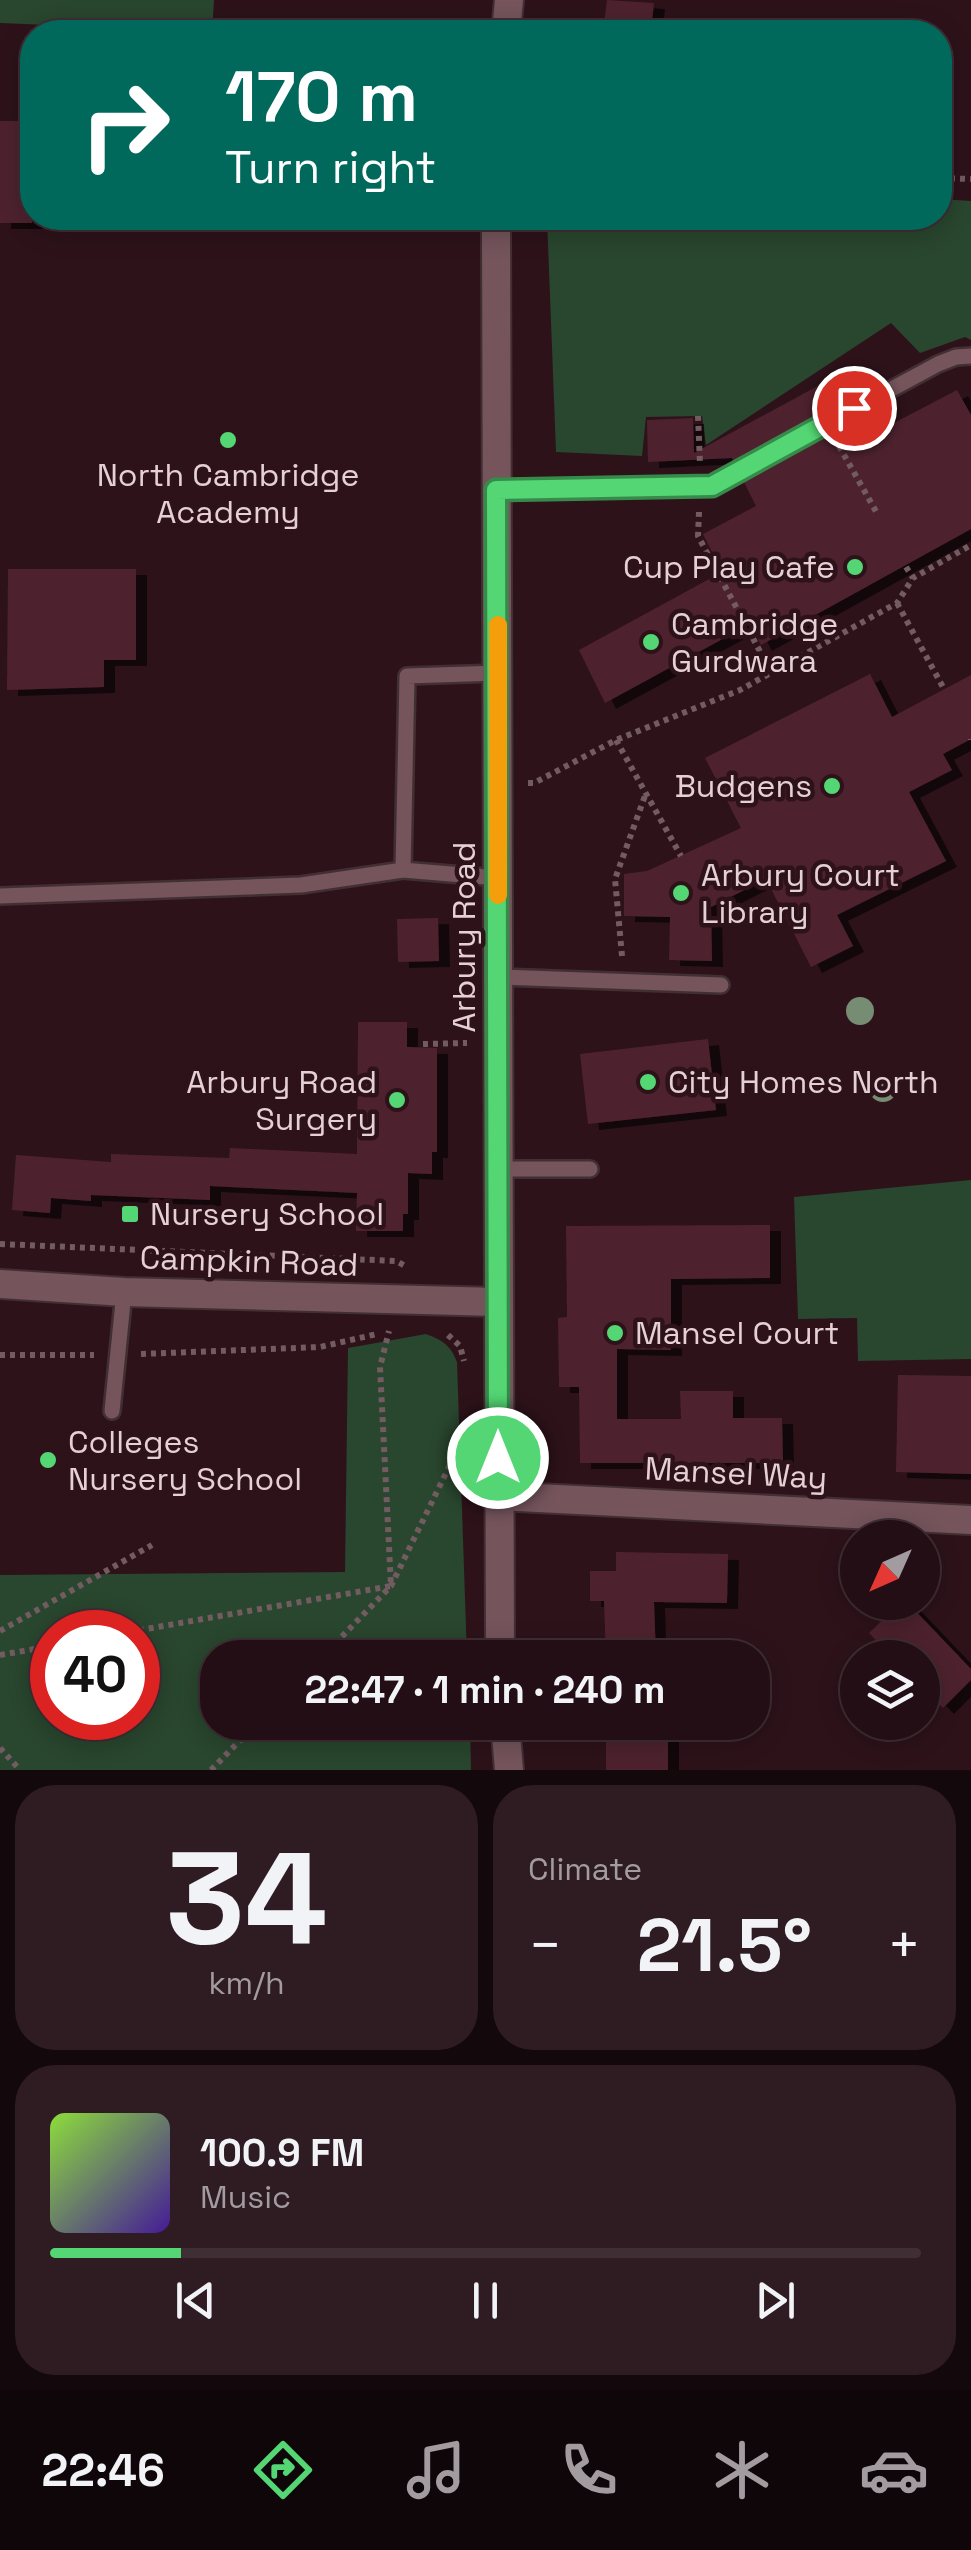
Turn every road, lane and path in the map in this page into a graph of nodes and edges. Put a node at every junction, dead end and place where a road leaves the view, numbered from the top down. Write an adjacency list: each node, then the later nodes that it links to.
1 (496, 230): 6 (street, Arbury Road)
2 (971, 356): 4 (lane)
3 (698, 416): 5 (path)
4 (826, 423): 5 (lane); 7 (path)
5 (701, 486): 6 (lane); 12 (path)
6 (496, 490): 13 (street, Arbury Road)
7 (878, 515)
8 (971, 545): 10 (path)
9 (906, 567): 10 (path)
10 (912, 578): 11 (path)
11 (897, 603): 12 (path); 14 (path)
12 (770, 672): 15 (path)
13 (498, 673): 16 (street, Arbury Road); 19 (lane)
14 (944, 688)
15 (616, 740): 16 (path); 17 (path)
16 (499, 783): 20 (street, Arbury Road)
17 (646, 793): 18 (path); 23 (path)
18 (681, 856)
19 (403, 870): 20 (lane); 21 (lane)
20 (498, 878): 22 (street, Arbury Road)
21 (2, 894)
22 (498, 977): 23 (lane); 27 (street, Arbury Road)
23 (624, 981): 24 (lane)
24 (720, 985)
25 (465, 1043): 26 (path)
26 (422, 1044)
27 (498, 1169): 28 (lane); 33 (street, Arbury Road)
28 (590, 1169)
29 (0, 1244): 30 (path)
30 (418, 1272)
31 (0, 1284): 32 (street, Campkin Road)
32 (124, 1292): 33 (street, Campkin Road); 34 (lane)
33 (497, 1302): 40 (street, Arbury Road)
34 (118, 1354): 35 (path); 38 (lane); 43 (path)
35 (0, 1355)
36 (464, 1361): 37 (path)
37 (464, 1380)
38 (112, 1412)
39 (465, 1418): 43 (path)
40 (498, 1496): 41 (street, Mansel Way); 47 (street, Arbury Road)
41 (971, 1520)
42 (152, 1545): 45 (path)
43 (391, 1586): 44 (path); 46 (path)
44 (160, 1627)
45 (0, 1630)
46 (338, 1640)
47 (500, 1640)
48 (30, 1650): 49 (path)
49 (0, 1655)
50 (241, 1740): 54 (path)
51 (506, 1740): 55 (street)
52 (0, 1748): 53 (path)
53 (20, 1770)
54 (212, 1770)
55 (509, 1770)

